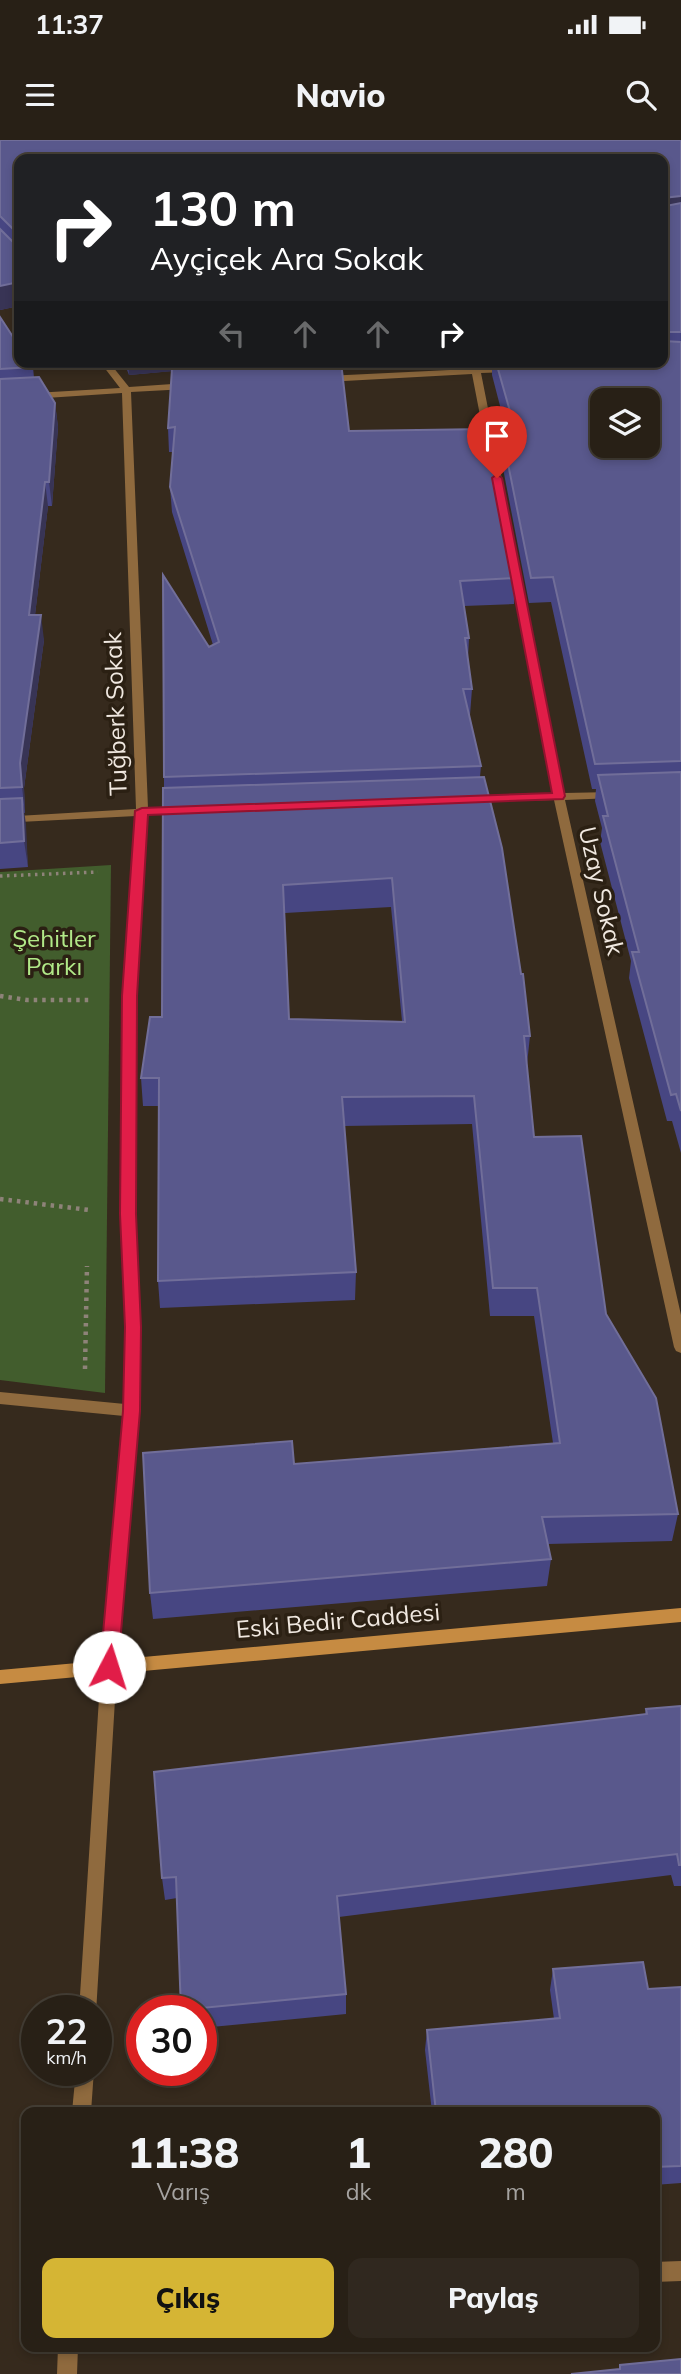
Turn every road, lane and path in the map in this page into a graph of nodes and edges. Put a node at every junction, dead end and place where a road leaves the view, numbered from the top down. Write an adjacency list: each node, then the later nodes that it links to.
1 (109, 368): 8 (street)
2 (462, 368): 6 (street)
3 (474, 368): 11 (street, Uzay Sokak)
4 (495, 368): 5 (street)
5 (516, 369)
6 (315, 380)
7 (194, 386): 8 (street)
8 (126, 389): 9 (street); 14 (street, Tuğberk Sokak)
9 (0, 398)
10 (627, 794): 11 (street)
11 (559, 796): 12 (street); 26 (street, Uzay Sokak)
12 (461, 800)
13 (198, 810): 14 (street)
14 (142, 811): 15 (street); 19 (street, Tuğberk Sokak)
15 (0, 820)
16 (0, 876): 17 (path)
17 (98, 883)
18 (0, 996): 19 (path)
19 (130, 996): 23 (street, Tuğberk Sokak)
20 (89, 1197): 22 (path)
21 (0, 1199): 22 (path)
22 (89, 1210): 23 (path); 24 (path)
23 (128, 1214): 29 (street, Tuğberk Sokak)
24 (89, 1224)
25 (88, 1265): 27 (path)
26 (681, 1347)
27 (85, 1376)
28 (0, 1398): 29 (street)
29 (132, 1411): 31 (street, Tuğberk Sokak)
30 (681, 1615): 31 (main road, Eski Bedir Caddesi)
31 (109, 1667): 32 (main road, Eski Bedir Caddesi); 33 (street, Tuğberk Sokak)
32 (0, 1676)
33 (89, 1995)
34 (84, 2086): 35 (street)
35 (82, 2107)
36 (681, 2271): 37 (street)
37 (660, 2272)
38 (68, 2352): 39 (street)
39 (67, 2374)

